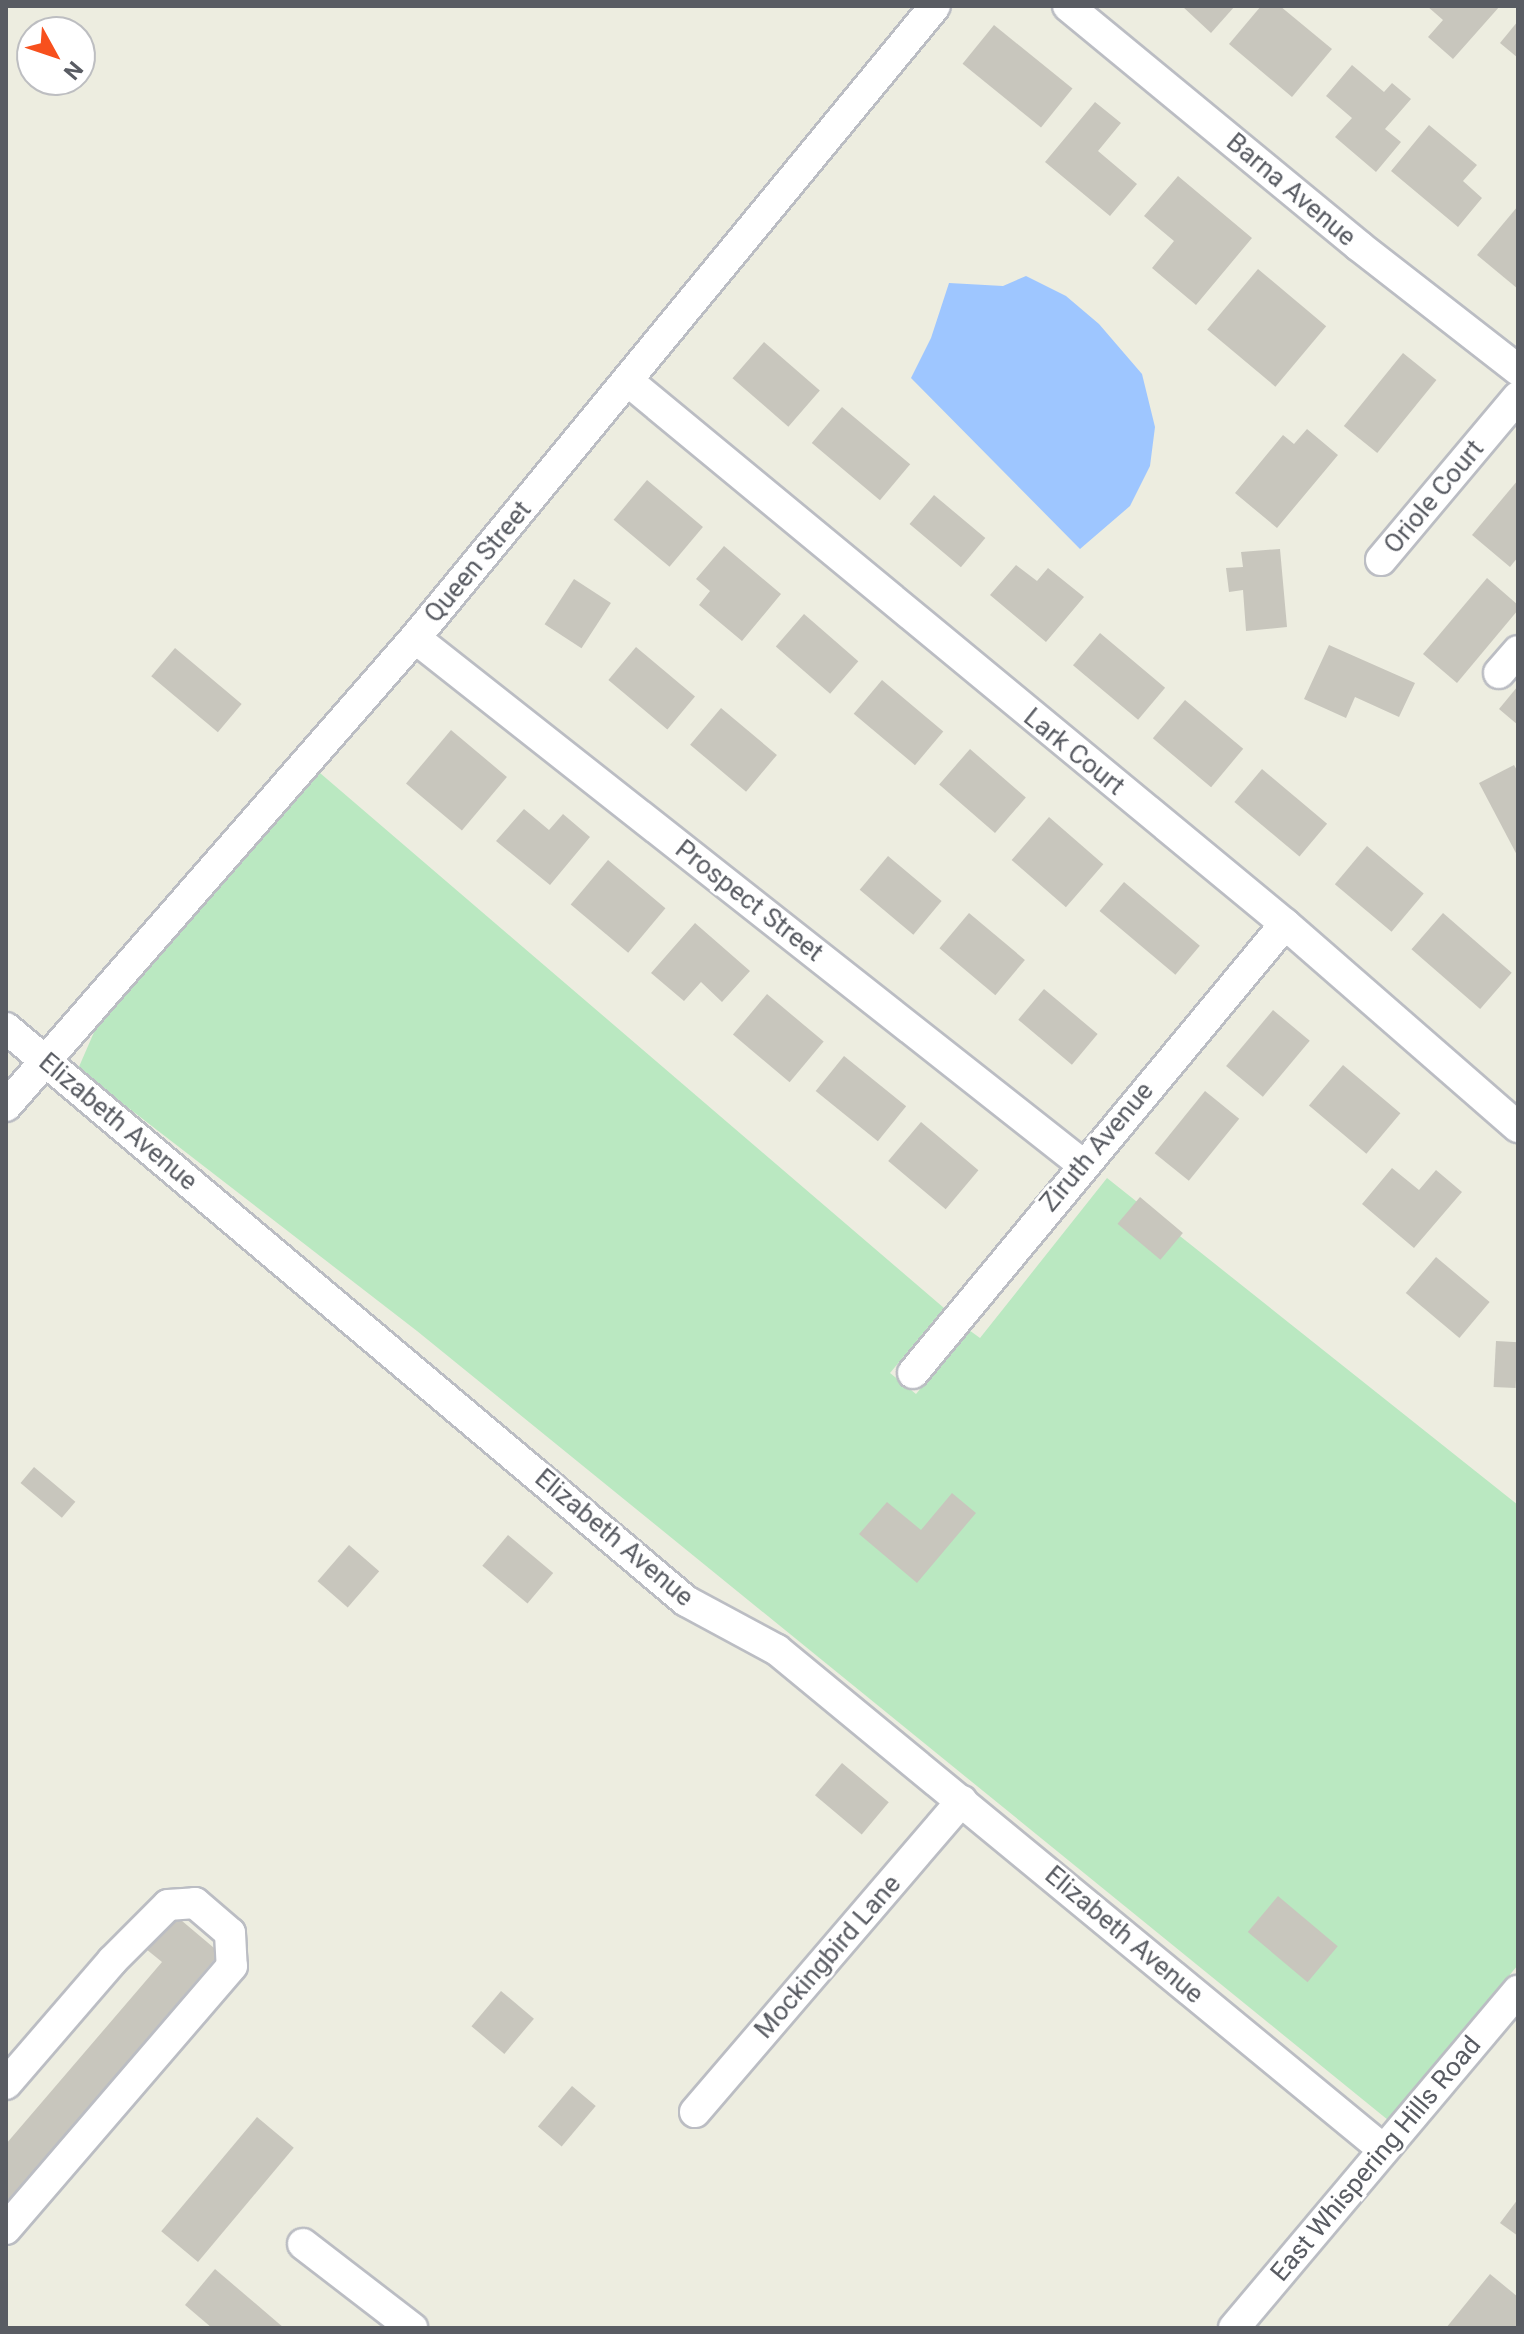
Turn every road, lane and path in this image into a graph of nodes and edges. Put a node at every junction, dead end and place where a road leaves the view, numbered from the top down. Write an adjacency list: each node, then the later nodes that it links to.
1 (935, 6): 4 (street, Queen Street)
2 (1068, 6): 3 (street, Barna Avenue)
3 (1518, 370)
4 (628, 381): 7 (street, Queen Street); 8 (street, Lark Court)
5 (1518, 397): 6 (street, Oriole Court)
6 (1381, 560)
7 (415, 638): 10 (street, Queen Street); 13 (street, Prospect Street)
8 (1285, 924): 12 (street, Lark Court); 13 (street, Ziruth Avenue)
9 (6, 1028): 10 (street, Elizabeth Avenue)
10 (45, 1061): 11 (street, Queen Street); 15 (street, Elizabeth Avenue)
11 (6, 1106)
12 (1518, 1127)
13 (1082, 1164): 14 (street, Ziruth Avenue)
14 (913, 1373)
15 (962, 1801): 18 (street, Mockingbird Lane); 19 (street, Elizabeth Avenue)
16 (1518, 1991): 19 (street, East Whispering Hills Road)
17 (6, 2084): 20 (street)
18 (695, 2112)
19 (1384, 2150): 23 (street, East Whispering Hills Road)
20 (6, 2229)
21 (303, 2244): 22 (street)
22 (412, 2328)
23 (1234, 2328)

